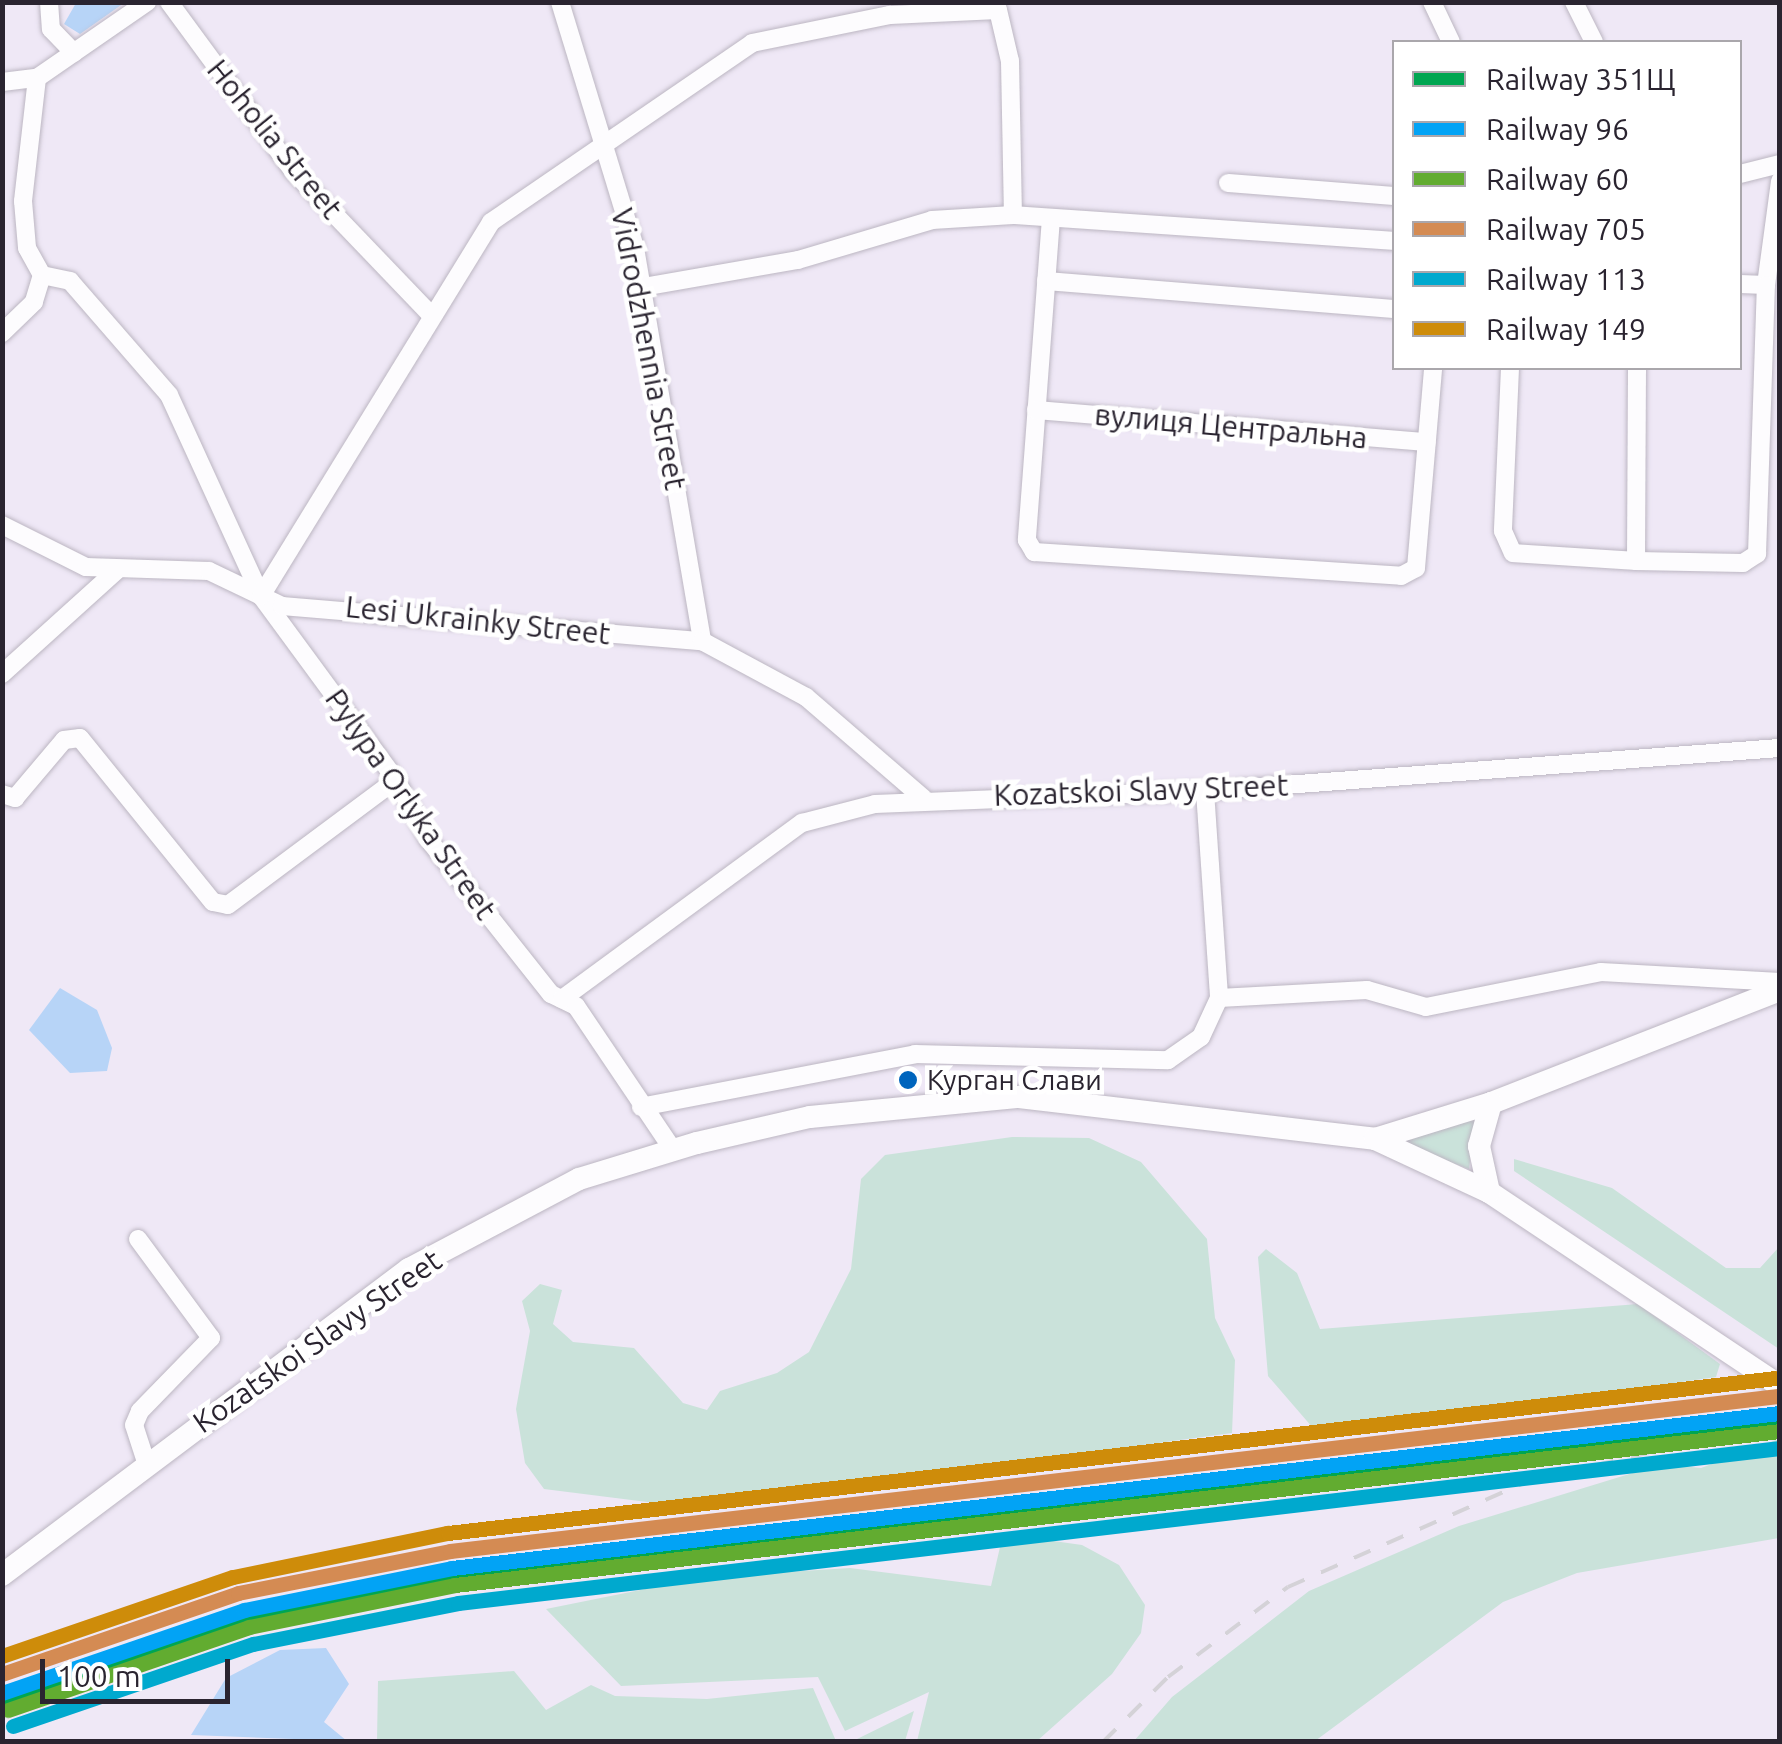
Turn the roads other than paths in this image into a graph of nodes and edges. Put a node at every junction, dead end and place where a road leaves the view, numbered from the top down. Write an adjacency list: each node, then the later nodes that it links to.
1 (49, 2): 10 (street)
2 (147, 2): 10 (street)
3 (169, 2): 28 (street, Hoholia Street)
4 (1432, 2): 8 (street)
5 (1574, 2): 9 (street)
6 (561, 3): 13 (street, Vidrodzhennia Street)
7 (892, 9): 13 (street); 19 (street)
8 (1450, 40)
9 (1593, 40)
10 (74, 53): 11 (street)
11 (37, 78): 12 (street); 22 (street)
12 (2, 82)
13 (601, 148): 26 (street, Vidrodzhennia Street); 28 (street)
14 (1780, 164): 15 (street)
15 (1742, 174)
16 (1780, 181): 25 (street)
17 (1228, 183): 18 (street)
18 (1392, 196)
19 (1014, 214): 20 (street); 26 (street)
20 (1046, 218): 21 (street); 23 (street)
21 (1392, 240)
22 (42, 275): 29 (street); 39 (street, Pylypa Orlyka Street)
23 (1046, 282): 27 (street); 33 (street)
24 (1742, 284): 25 (street)
25 (1766, 286): 35 (street)
26 (643, 287): 40 (street, Vidrodzhennia Street)
27 (1392, 310)
28 (430, 314): 39 (street)
29 (2, 332)
30 (1433, 370): 34 (street)
31 (1510, 370): 37 (street)
32 (1637, 370): 37 (street)
33 (1036, 410): 34 (street, вулиця Центральна); 34 (street)
34 (1426, 442)
35 (1770, 442): 37 (street)
36 (2, 525): 38 (street, Lesi Ukrainky Street)
37 (1636, 561)
38 (116, 572): 39 (street, Lesi Ukrainky Street); 41 (street)
39 (262, 596): 40 (street, Lesi Ukrainky Street); 44 (street, Pylypa Orlyka Street)
40 (702, 642): 43 (street, Lesi Ukrainky Street)
41 (2, 674)
42 (1780, 748): 45 (street, Kozatskoi Slavy Street)
43 (882, 769): 47 (street, Lesi Ukrainky Street); 48 (street)
44 (396, 780): 46 (street); 51 (street, Pylypa Orlyka Street)
45 (1204, 791): 47 (street, Kozatskoi Slavy Street); 50 (street)
46 (2, 794)
47 (922, 798): 48 (street, Kozatskoi Slavy Street)
48 (875, 804): 51 (street, Kozatskoi Slavy Street)
49 (1780, 986): 50 (street); 52 (main road)
50 (1218, 998): 53 (street)
51 (562, 999): 53 (street, Pylypa Orlyka Street)
52 (1491, 1103): 54 (main road); 56 (main road)
53 (641, 1107): 55 (street, Pylypa Orlyka Street)
54 (1375, 1139): 55 (main road, Kozatskoi Slavy Street); 56 (main road)
55 (673, 1150): 59 (main road, Kozatskoi Slavy Street)
56 (1489, 1192): 58 (main road)
57 (138, 1239): 59 (street)
58 (1780, 1386)
59 (146, 1463): 60 (main road, Kozatskoi Slavy Street)
60 (2, 1575)

